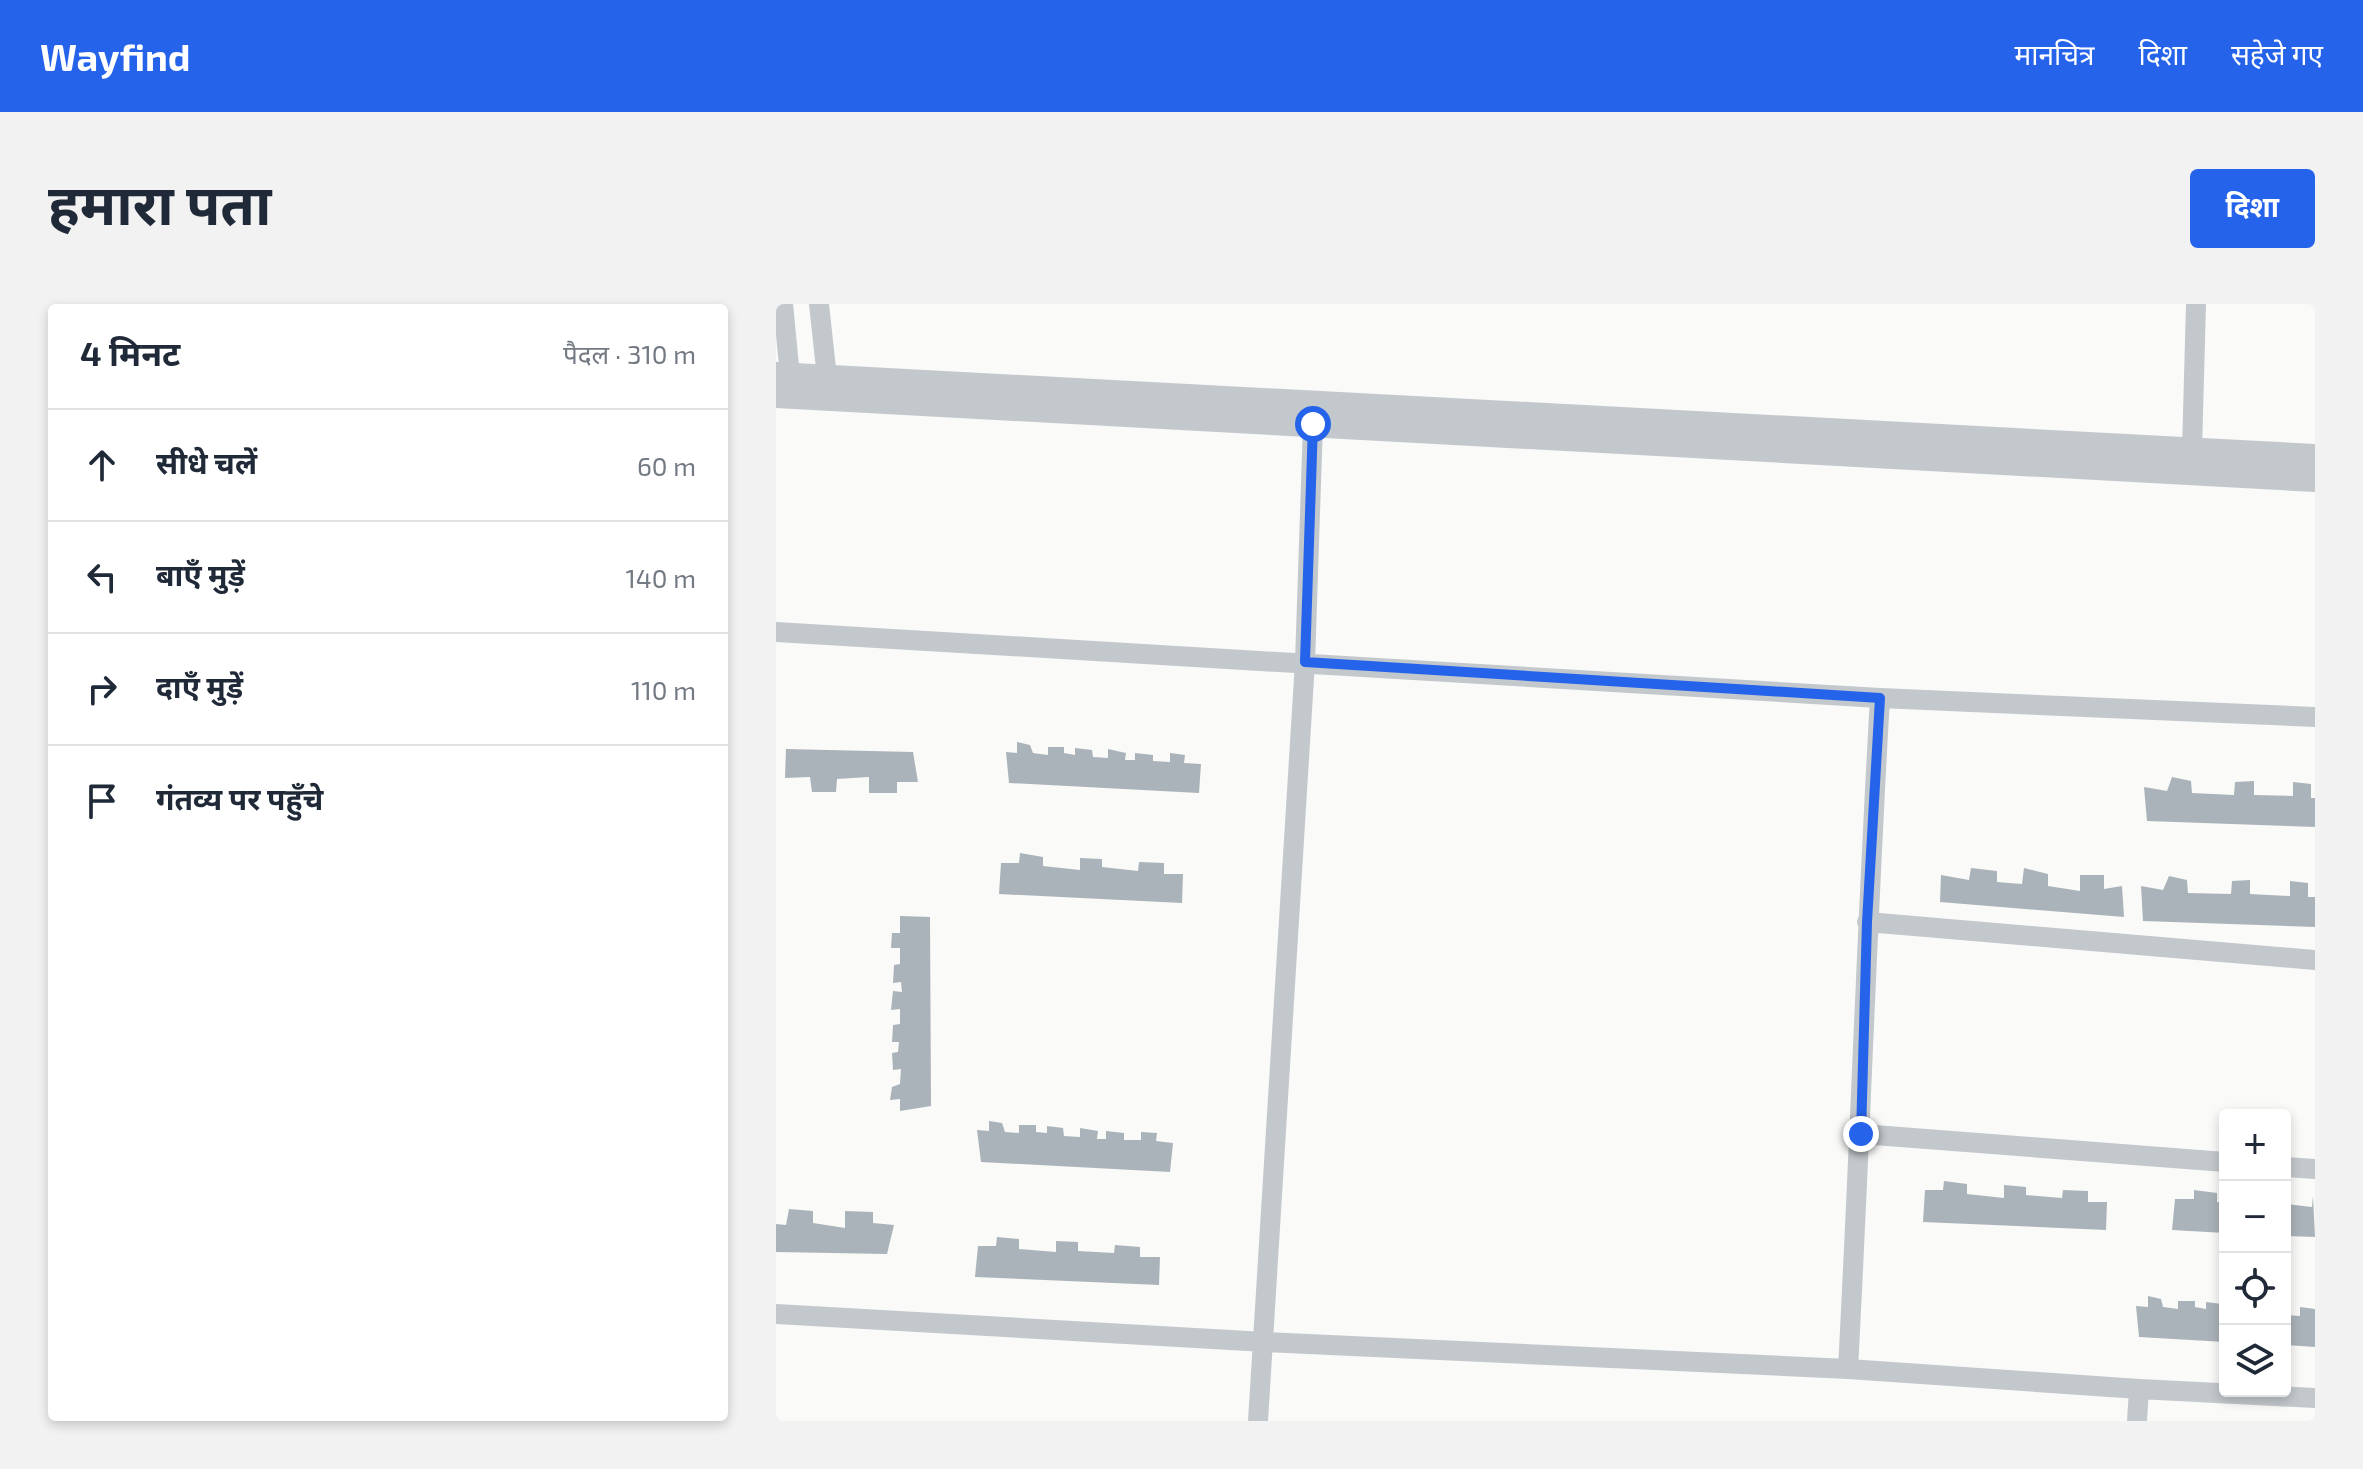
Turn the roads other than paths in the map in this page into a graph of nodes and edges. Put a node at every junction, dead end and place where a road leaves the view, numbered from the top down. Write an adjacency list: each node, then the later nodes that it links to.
1 (783, 304): 5 (street)
2 (819, 304): 4 (street)
3 (2196, 304): 7 (street)
4 (827, 378): 5 (street); 7 (street)
5 (781, 382): 6 (street)
6 (1313, 424): 9 (street); 11 (street)
7 (2192, 450): 8 (street)
8 (2315, 457)
9 (2315, 479)
10 (776, 632): 11 (street)
11 (1305, 662): 12 (street); 21 (street)
12 (1880, 698): 13 (street); 14 (street)
13 (2315, 717)
14 (1867, 922): 15 (street); 16 (street)
15 (2315, 960)
16 (1861, 1134): 17 (street); 22 (street)
17 (2219, 1162)
18 (2291, 1167): 19 (street)
19 (2315, 1169)
20 (776, 1314): 21 (street)
21 (1265, 1342): 22 (street); 25 (street)
22 (1848, 1369): 23 (street)
23 (2139, 1389): 24 (street); 26 (street)
24 (2315, 1398)
25 (1258, 1421)
26 (2137, 1421)

